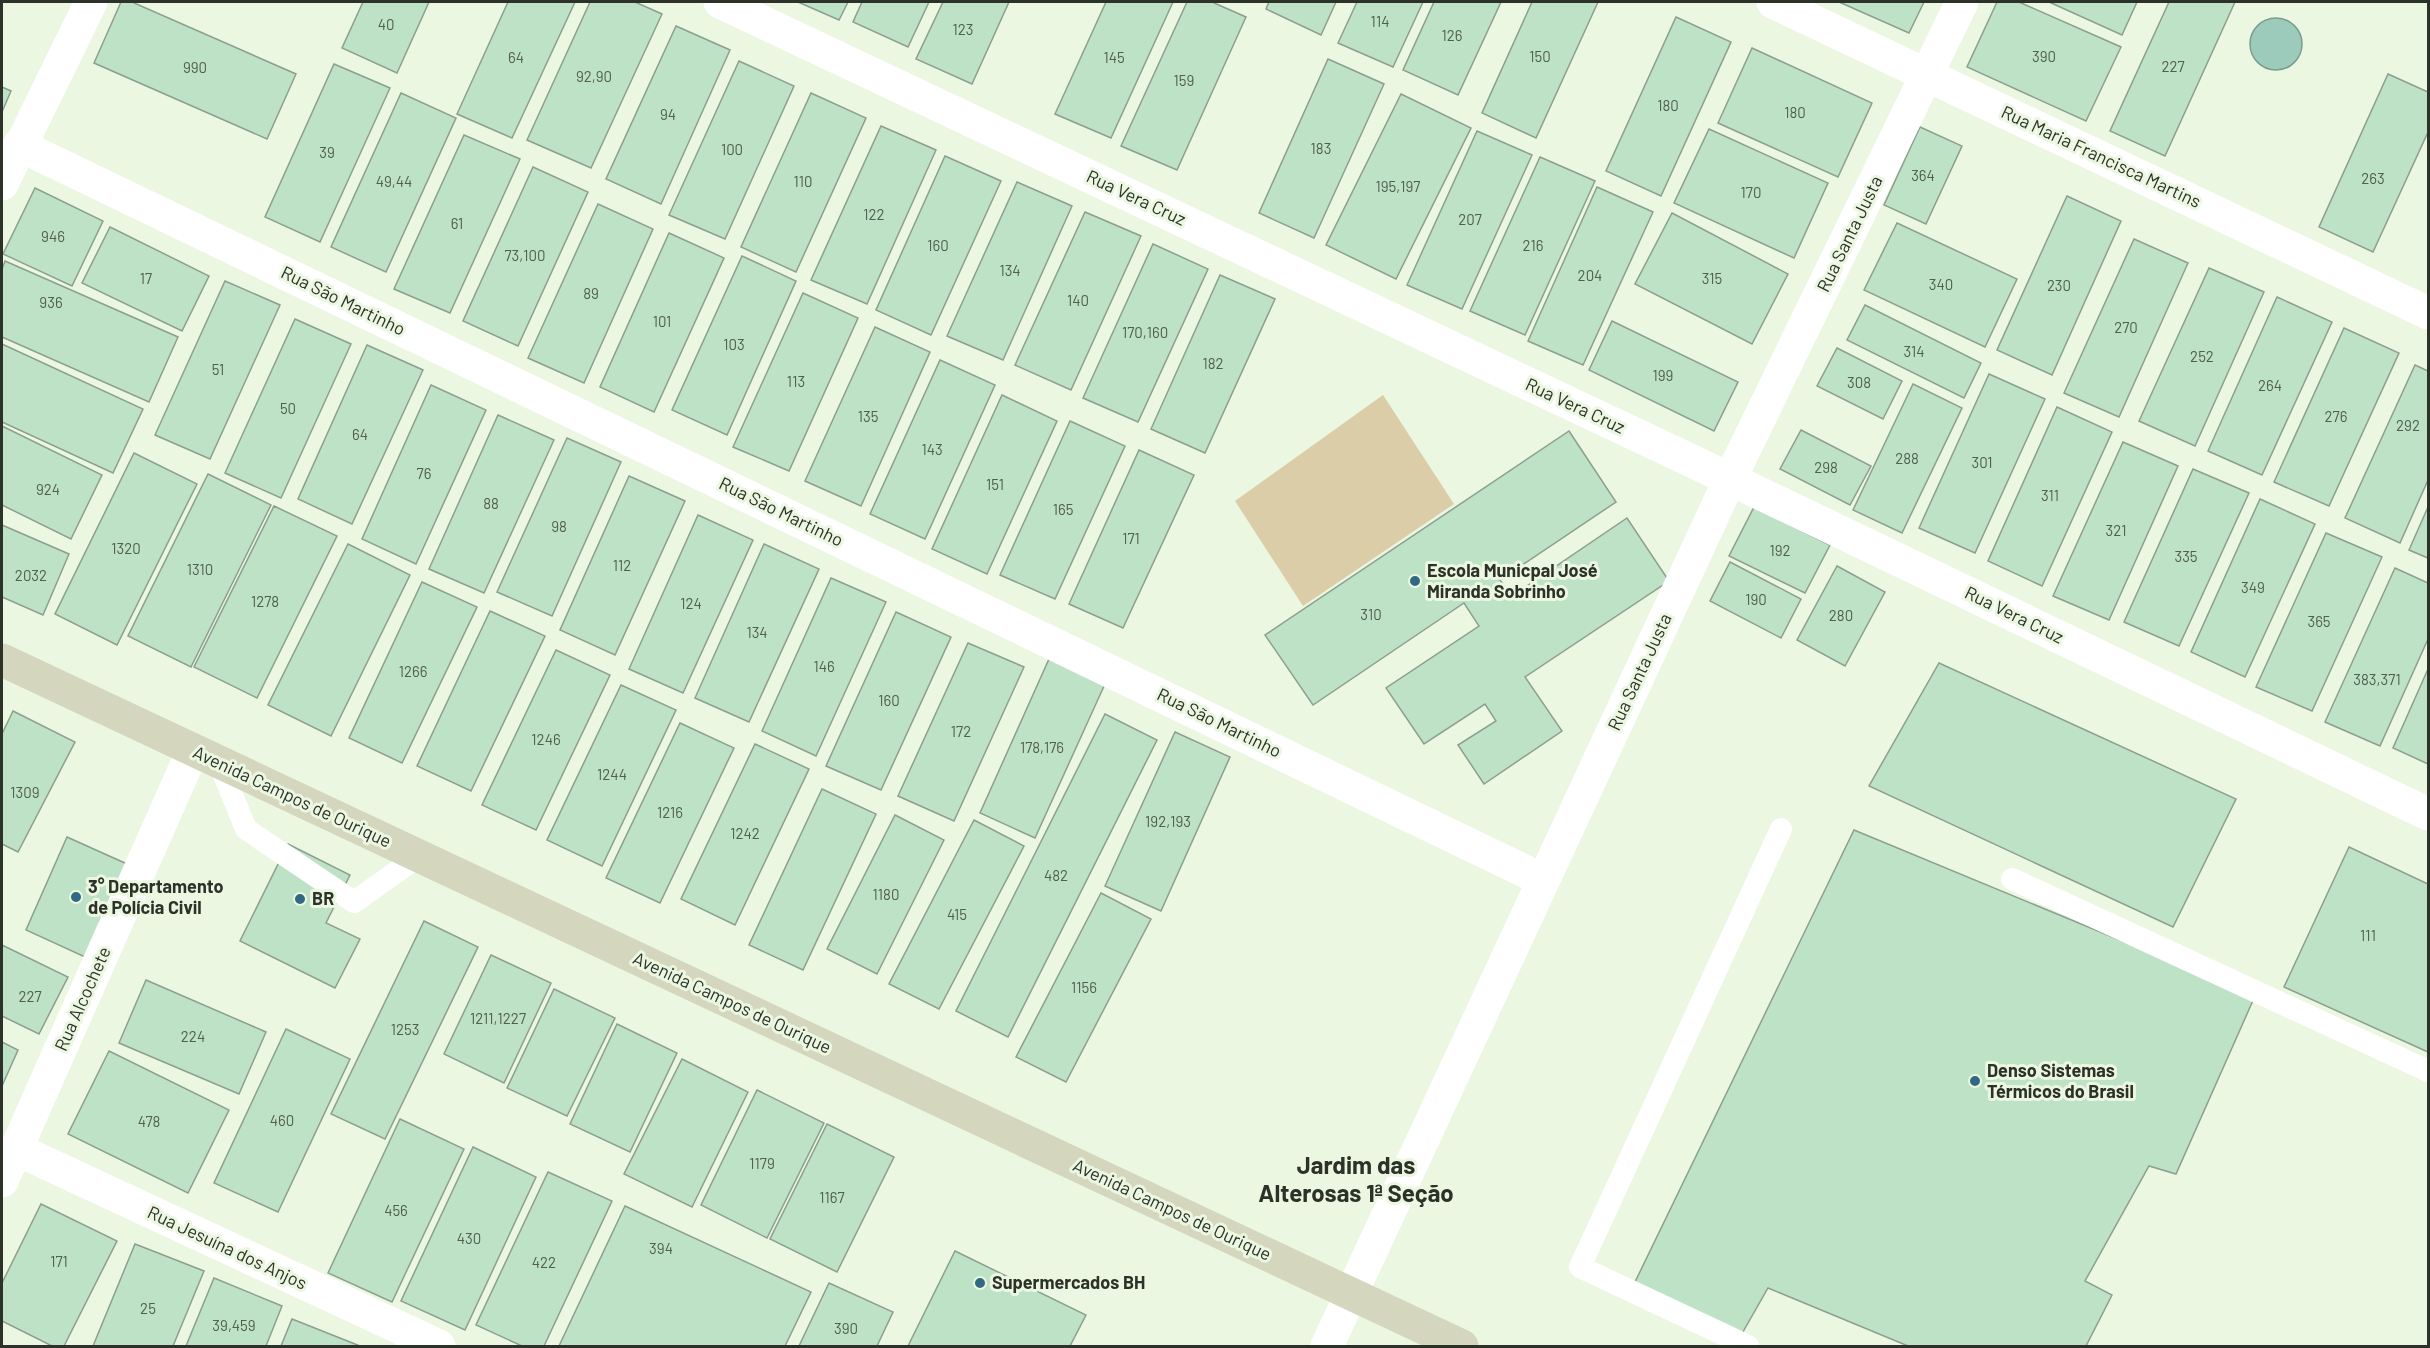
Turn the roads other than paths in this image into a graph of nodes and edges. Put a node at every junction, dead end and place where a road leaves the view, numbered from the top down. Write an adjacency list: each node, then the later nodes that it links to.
1 (91, 2): 6 (street)
2 (720, 2): 9 (street, Rua Vera Cruz)
3 (1773, 2): 5 (street, Rua Maria Francisca Martins)
4 (1962, 2): 5 (street, Rua Santa Justa)
5 (1928, 76): 8 (street, Rua Maria Francisca Martins); 9 (street, Rua Santa Justa)
6 (19, 145): 7 (street); 16 (street, Rua São Martinho)
7 (2, 184)
8 (2428, 313)
9 (1730, 479): 12 (street, Rua Vera Cruz); 16 (street, Rua Santa Justa)
10 (2, 660): 11 (main road, Avenida Campos de Ourique)
11 (206, 757): 14 (main road, Avenida Campos de Ourique); 14 (lane); 18 (street, Rua Alcochete)
12 (2428, 814)
13 (1782, 829): 24 (lane)
14 (419, 856): 20 (main road, Avenida Campos de Ourique)
15 (2012, 879): 17 (lane)
16 (1543, 880): 20 (street, Rua Santa Justa)
17 (2428, 1071)
18 (16, 1149): 19 (street, Rua Alcochete); 21 (street, Rua Jesuína dos Anjos)
19 (2, 1181)
20 (1352, 1294): 22 (street, Rua Santa Justa); 23 (main road, Avenida Campos de Ourique)
21 (439, 1347)
22 (1327, 1347)
23 (1462, 1347)
24 (1748, 1347)

